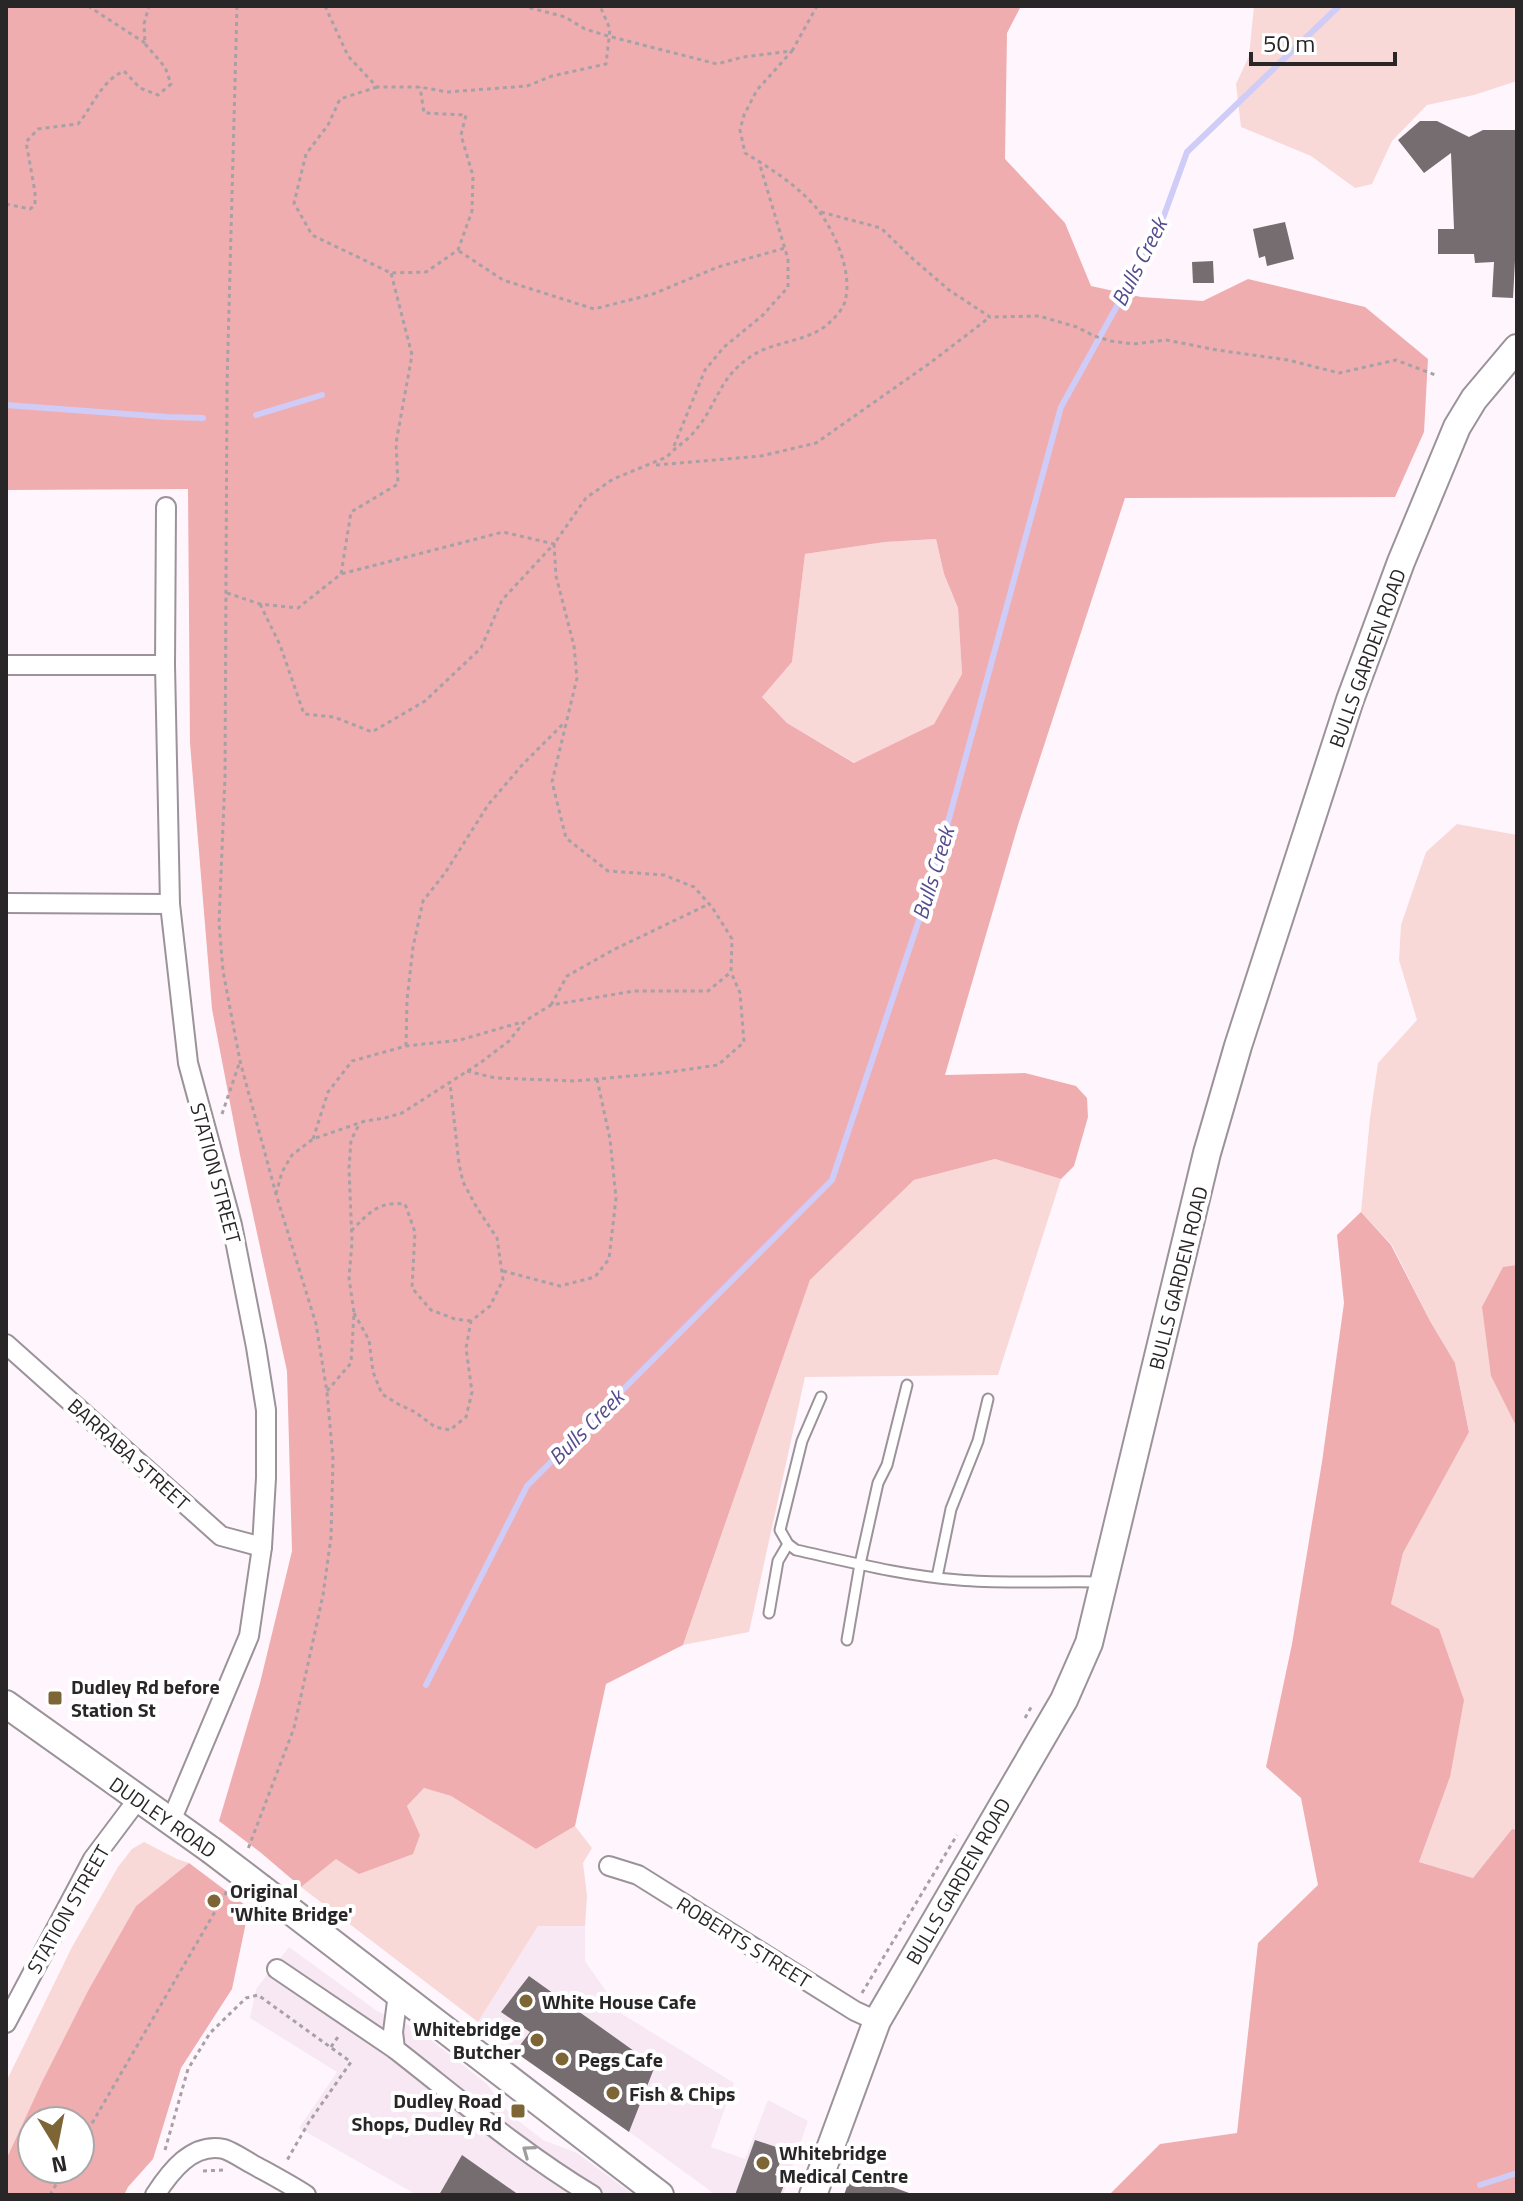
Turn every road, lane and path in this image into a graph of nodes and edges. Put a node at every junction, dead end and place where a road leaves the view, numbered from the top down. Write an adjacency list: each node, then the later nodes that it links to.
1 (88, 6): 9 (path)
2 (149, 6): 9 (path)
3 (237, 6): 27 (path)
4 (325, 6): 11 (path)
5 (523, 6): 8 (path)
6 (600, 6): 8 (path)
7 (817, 6): 10 (path)
8 (608, 36): 10 (path); 12 (path)
9 (145, 44): 14 (path)
10 (792, 51): 13 (path)
11 (377, 87): 12 (path); 18 (path)
12 (420, 87): 17 (path)
13 (759, 161): 15 (path); 16 (path)
14 (6, 204)
15 (819, 211): 19 (path); 22 (path)
16 (785, 248): 17 (path); 22 (path)
17 (458, 250): 18 (path)
18 (391, 273): 26 (path)
19 (990, 317): 21 (path); 23 (path)
20 (1517, 348): 60 (main road, BULLS GARDEN ROAD)
21 (1438, 376)
22 (673, 449): 23 (path)
23 (652, 465): 25 (path)
24 (166, 507): 30 (street, STATION STREET)
25 (554, 544): 26 (path); 28 (path); 31 (path)
26 (341, 574): 28 (path)
27 (227, 593): 28 (path); 39 (path)
28 (260, 604)
29 (6, 665): 30 (street)
30 (165, 665): 33 (street, STATION STREET)
31 (567, 720): 34 (path); 38 (path)
32 (6, 903): 33 (street)
33 (170, 904): 44 (street, STATION STREET)
34 (709, 904): 35 (path); 36 (path)
35 (731, 972): 36 (path); 41 (path)
36 (551, 1005): 37 (path)
37 (525, 1021): 38 (path); 40 (path)
38 (406, 1046): 45 (path)
39 (240, 1061): 44 (path); 46 (path)
40 (467, 1071): 41 (path); 42 (path)
41 (597, 1079): 48 (path)
42 (450, 1083): 43 (path); 48 (path)
43 (360, 1123): 45 (path); 47 (path)
44 (207, 1139): 57 (street, STATION STREET)
45 (313, 1139): 46 (path)
46 (276, 1194): 53 (path)
47 (351, 1231): 49 (path); 50 (path)
48 (502, 1270): 50 (path)
49 (354, 1313): 50 (path); 53 (path)
50 (471, 1321)
51 (6, 1344): 57 (street, BARRABA STREET)
52 (907, 1385): 58 (lane)
53 (327, 1392): 69 (path)
54 (821, 1397): 56 (lane)
55 (988, 1399): 59 (lane)
56 (788, 1544): 58 (lane); 61 (lane)
57 (262, 1547): 67 (street, STATION STREET)
58 (860, 1564): 59 (lane); 62 (lane)
59 (937, 1577): 60 (lane)
60 (1103, 1582): 75 (main road, BULLS GARDEN ROAD)
61 (769, 1613)
62 (847, 1640)
63 (1037, 1698): 65 (path)
64 (6, 1704): 66 (main road, DUDLEY ROAD)
65 (1023, 1722)
66 (138, 1799): 67 (main road, DUDLEY ROAD); 76 (street, STATION STREET)
67 (171, 1821): 73 (main road, DUDLEY ROAD, bridge)
68 (961, 1827): 74 (path)
69 (246, 1855)
70 (609, 1866): 75 (street, ROBERTS STREET)
71 (227, 1892): 78 (path)
72 (277, 1969): 77 (street)
73 (398, 1994): 77 (street); 86 (main road, DUDLEY ROAD)
74 (860, 1996)
75 (877, 2021): 87 (main road, BULLS GARDEN ROAD)
76 (6, 2023)
77 (395, 2049): 85 (street, one-way to 77)
78 (96, 2117)
79 (163, 2157): 80 (path)
80 (286, 2163)
81 (231, 2171): 82 (path)
82 (197, 2174)
83 (155, 2195): 84 (street)
84 (306, 2195)
85 (592, 2195)
86 (660, 2195)
87 (813, 2195)

